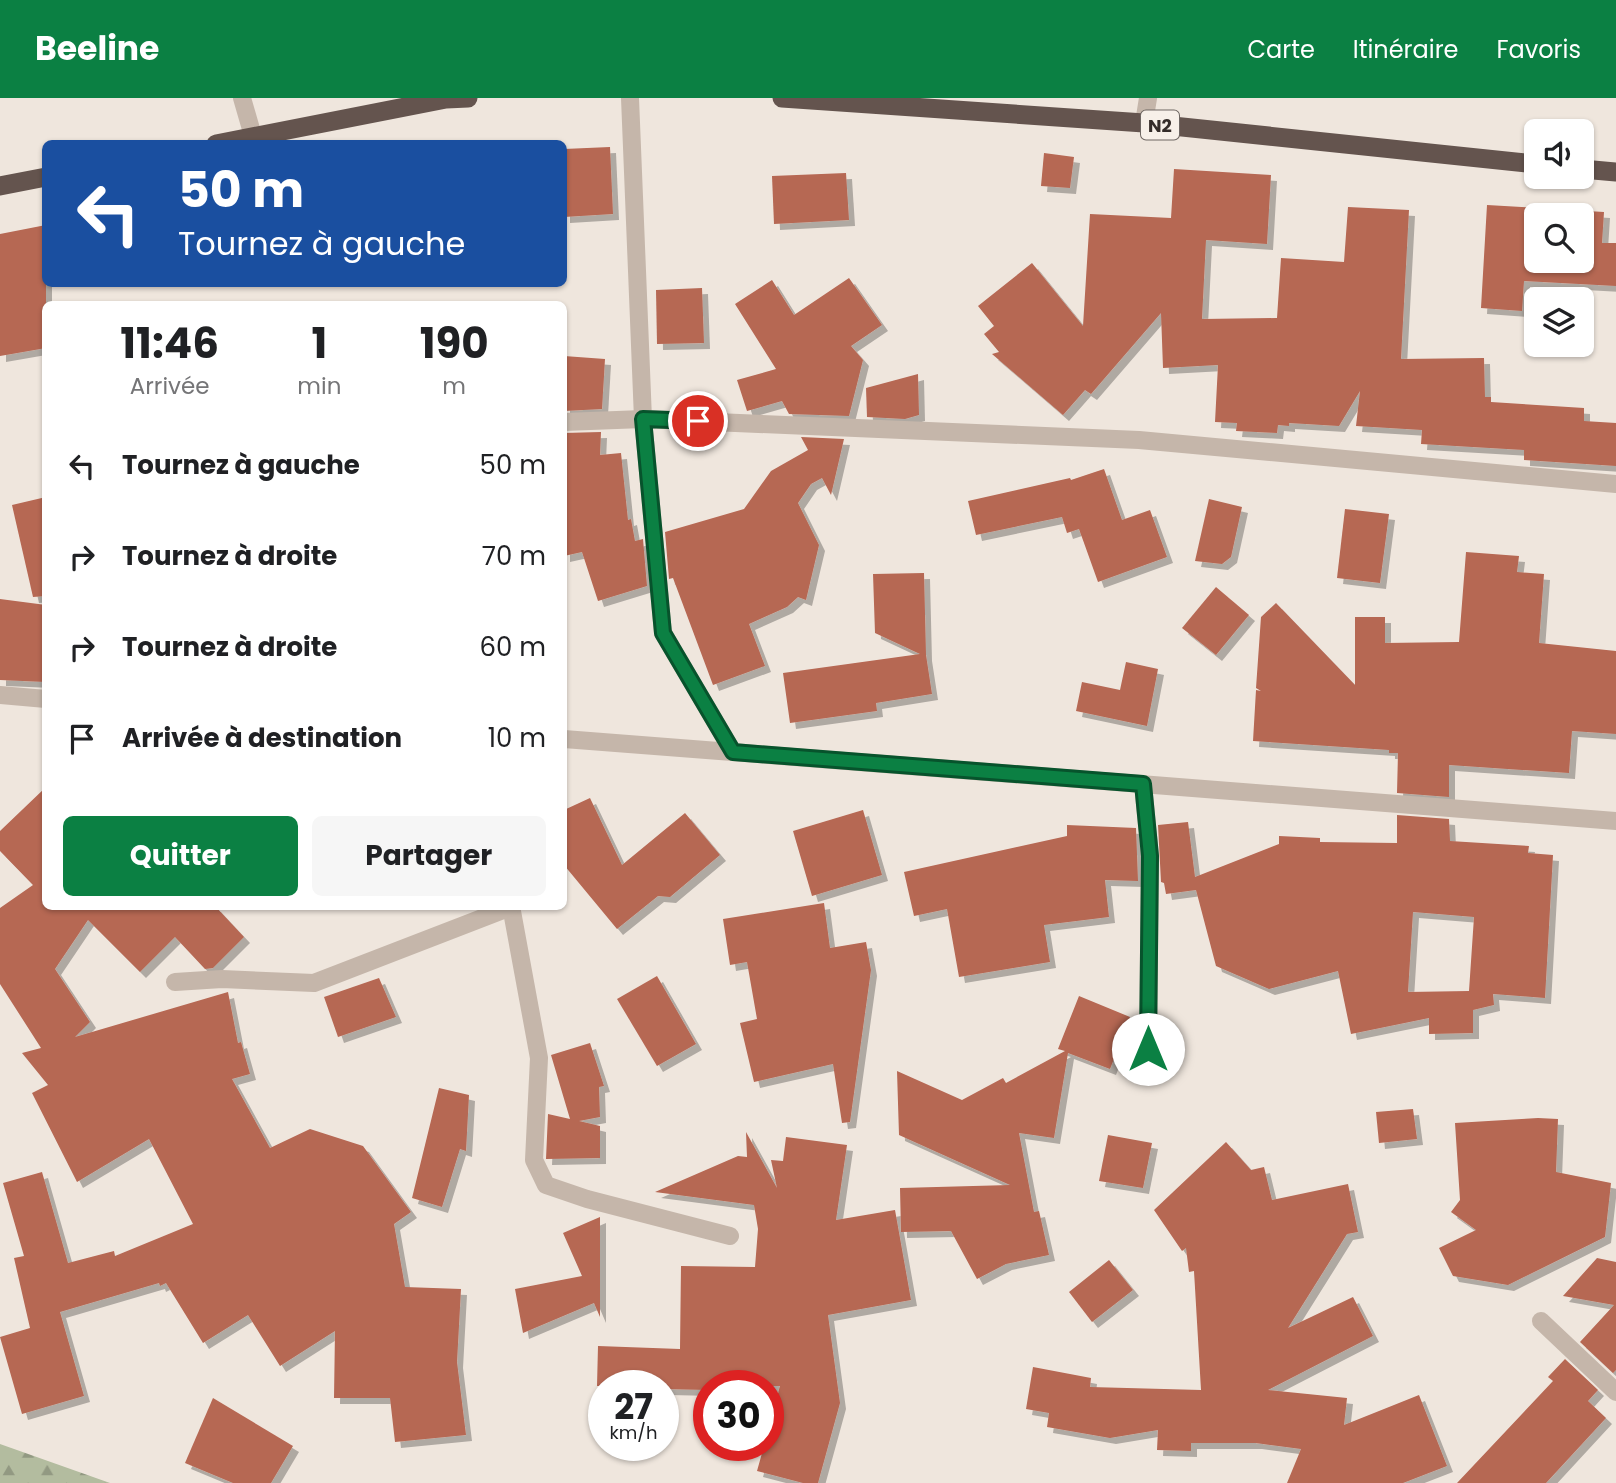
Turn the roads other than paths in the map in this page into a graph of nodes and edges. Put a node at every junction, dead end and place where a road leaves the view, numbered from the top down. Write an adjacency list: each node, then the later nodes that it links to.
1 (242, 98): 7 (street)
2 (468, 98): 7 (highway)
3 (630, 98): 14 (street)
4 (782, 98): 6 (highway, N2)
5 (1148, 98): 6 (street)
6 (1144, 123): 9 (highway, N2)
7 (253, 136): 8 (highway)
8 (234, 140)
9 (1524, 163)
10 (1594, 170): 11 (highway)
11 (1616, 172)
12 (42, 178): 13 (highway)
13 (0, 186)
14 (643, 419): 15 (street); 16 (street); 20 (street)
15 (567, 422)
16 (1616, 484)
17 (0, 695): 18 (street)
18 (42, 699)
19 (567, 739): 20 (street)
20 (733, 752): 21 (street)
21 (1143, 784): 22 (street); 26 (street)
22 (1616, 821)
23 (503, 910): 25 (street)
24 (512, 910): 27 (street)
25 (175, 982)
26 (1148, 1049)
27 (730, 1236)
28 (1541, 1321): 29 (street)
29 (1616, 1392)

